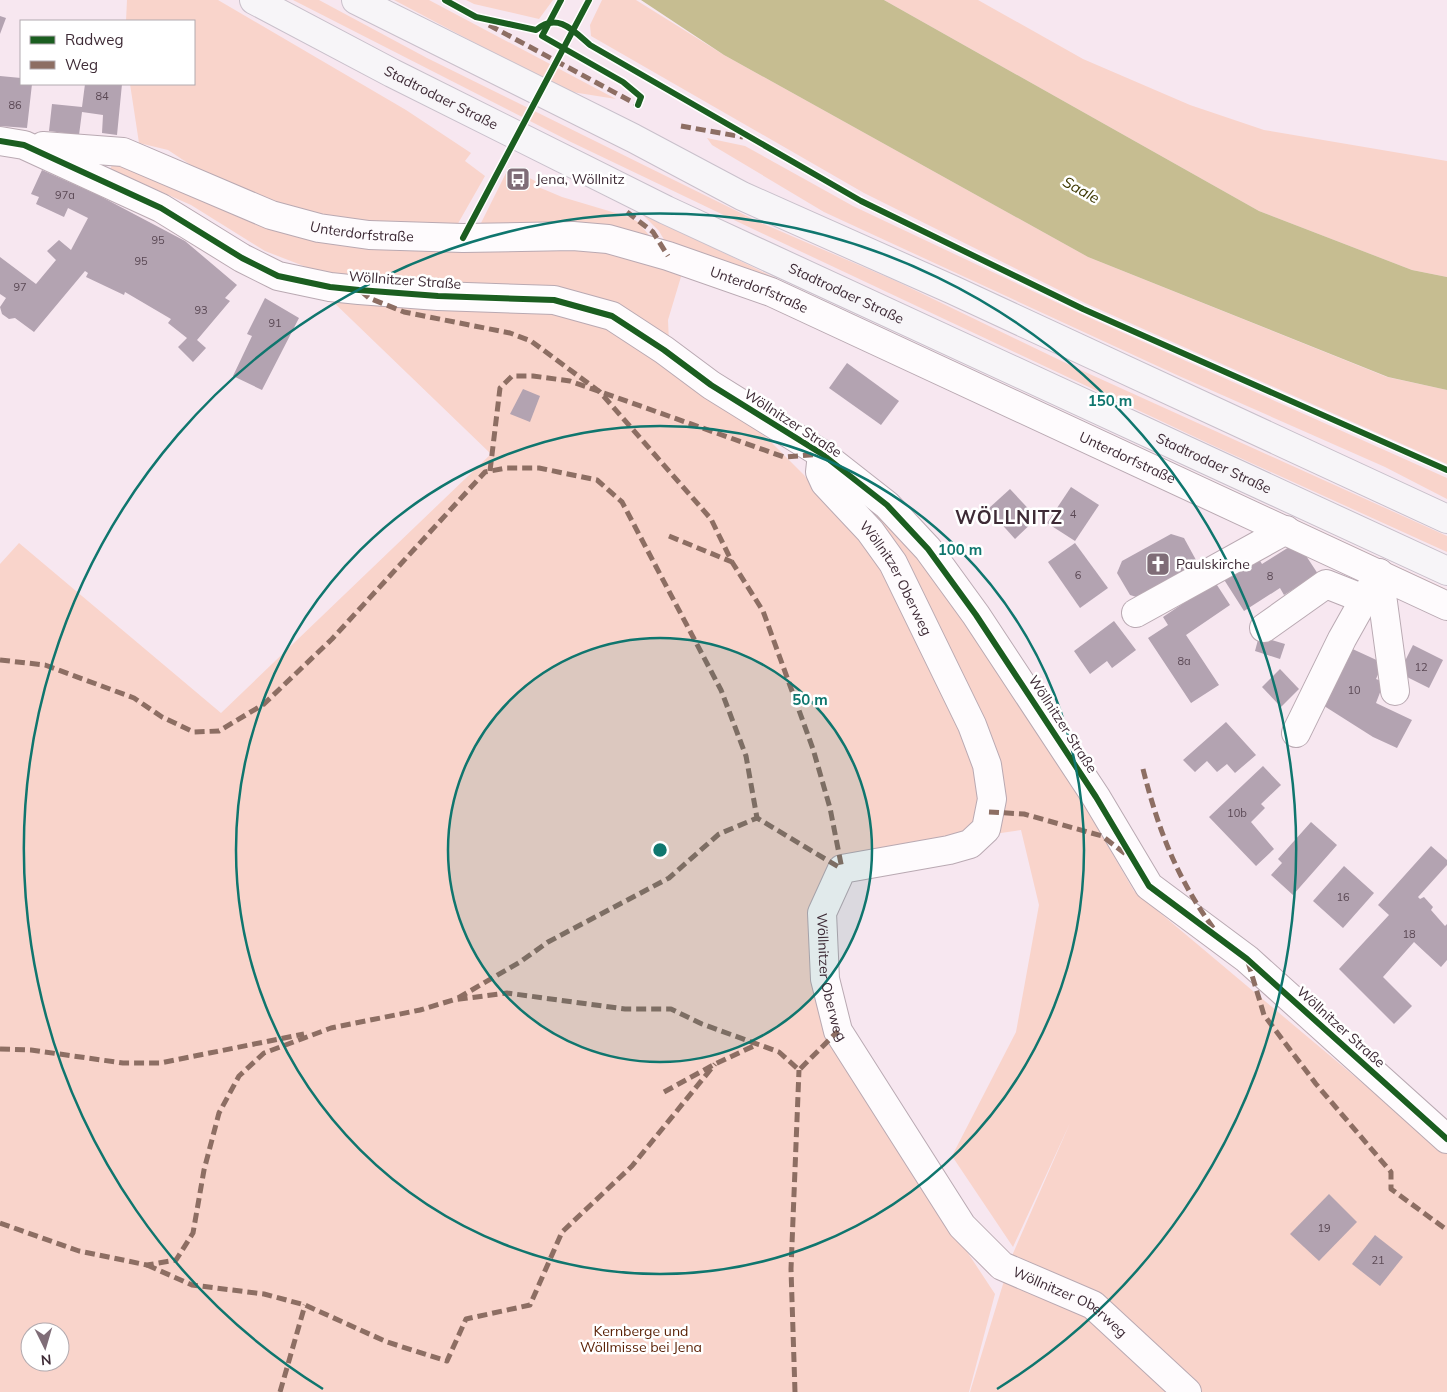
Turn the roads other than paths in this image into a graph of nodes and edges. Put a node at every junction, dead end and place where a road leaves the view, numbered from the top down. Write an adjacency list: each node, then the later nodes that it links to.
1 (254, 0): 7 (main road, Stadtrodaer Straße)
2 (356, 0): 5 (main road)
3 (12, 143): 4 (street, Wöllnitzer Straße); 6 (street, Unterdorfstraße)
4 (822, 454): 15 (street, Wöllnitzer Straße); 16 (street, Wöllnitzer Oberweg)
5 (1447, 518)
6 (1286, 530): 8 (street, Unterdorfstraße); 11 (street)
7 (1447, 571)
8 (1379, 573): 9 (street); 10 (street, Unterdorfstraße); 13 (street)
9 (1364, 599): 12 (street); 14 (street)
10 (1447, 606)
11 (1136, 613)
12 (1264, 628)
13 (1395, 691)
14 (1296, 733)
15 (1447, 1139)
16 (1187, 1392)

